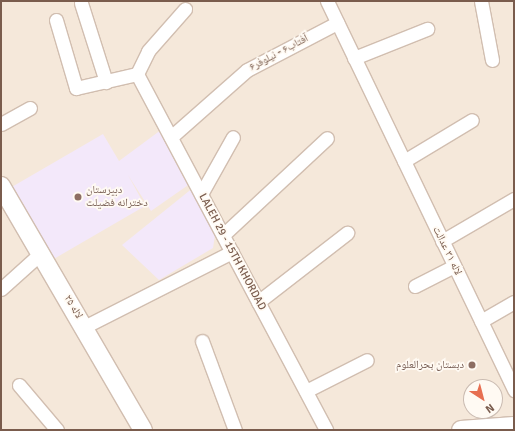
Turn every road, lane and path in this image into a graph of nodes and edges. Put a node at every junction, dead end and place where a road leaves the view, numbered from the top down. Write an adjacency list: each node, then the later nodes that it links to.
1 (327, 1): 6 (street, لاله ۳۱ عدالت)
2 (481, 1): 9 (street)
3 (81, 4): 11 (street)
4 (185, 9): 10 (street)
5 (56, 20): 11 (street)
6 (337, 23): 8 (street, لاله ۳۱ عدالت); 15 (street, آفتاب۶ - نیلوفر۶)
7 (427, 29): 8 (street)
8 (354, 58): 18 (street, لاله ۳۱ عدالت)
9 (492, 60)
10 (137, 74): 11 (street); 15 (street, LALEH 29 - 15TH KHORDAD)
11 (106, 82)
12 (30, 108): 14 (street)
13 (472, 120): 18 (street)
14 (1, 124)
15 (171, 137): 20 (street, LALEH 29 - 15TH KHORDAD)
16 (233, 138): 20 (street)
17 (327, 138): 23 (street)
18 (404, 161): 24 (street, لاله ۳۱ عدالت)
19 (1, 186): 26 (main road, لاله ۲۵)
20 (201, 194): 23 (street, LALEH 29 - 15TH KHORDAD)
21 (514, 199): 24 (street)
22 (347, 233): 30 (street)
23 (223, 235): 25 (street, LALEH 29 - 15TH KHORDAD)
24 (442, 241): 27 (street, لاله ۳۱ عدالت)
25 (232, 252): 30 (street, LALEH 29 - 15TH KHORDAD); 33 (street)
26 (41, 253): 29 (street); 33 (main road, لاله ۲۵)
27 (454, 266): 28 (street); 32 (street, لاله ۳۱ عدالت)
28 (415, 286)
29 (1, 289)
30 (258, 302): 38 (street, LALEH 29 - 15TH KHORDAD)
31 (514, 302): 32 (street)
32 (481, 321): 37 (street, لاله ۳۱ عدالت)
33 (84, 327): 41 (main road, لاله ۲۵)
34 (202, 341): 42 (street)
35 (367, 360): 38 (street)
36 (19, 385): 40 (street)
37 (514, 390)
38 (306, 391): 43 (street, LALEH 29 - 15TH KHORDAD)
39 (514, 426): 44 (main road)
40 (57, 430)
41 (143, 430)
42 (235, 430)
43 (326, 430)
44 (461, 430)

